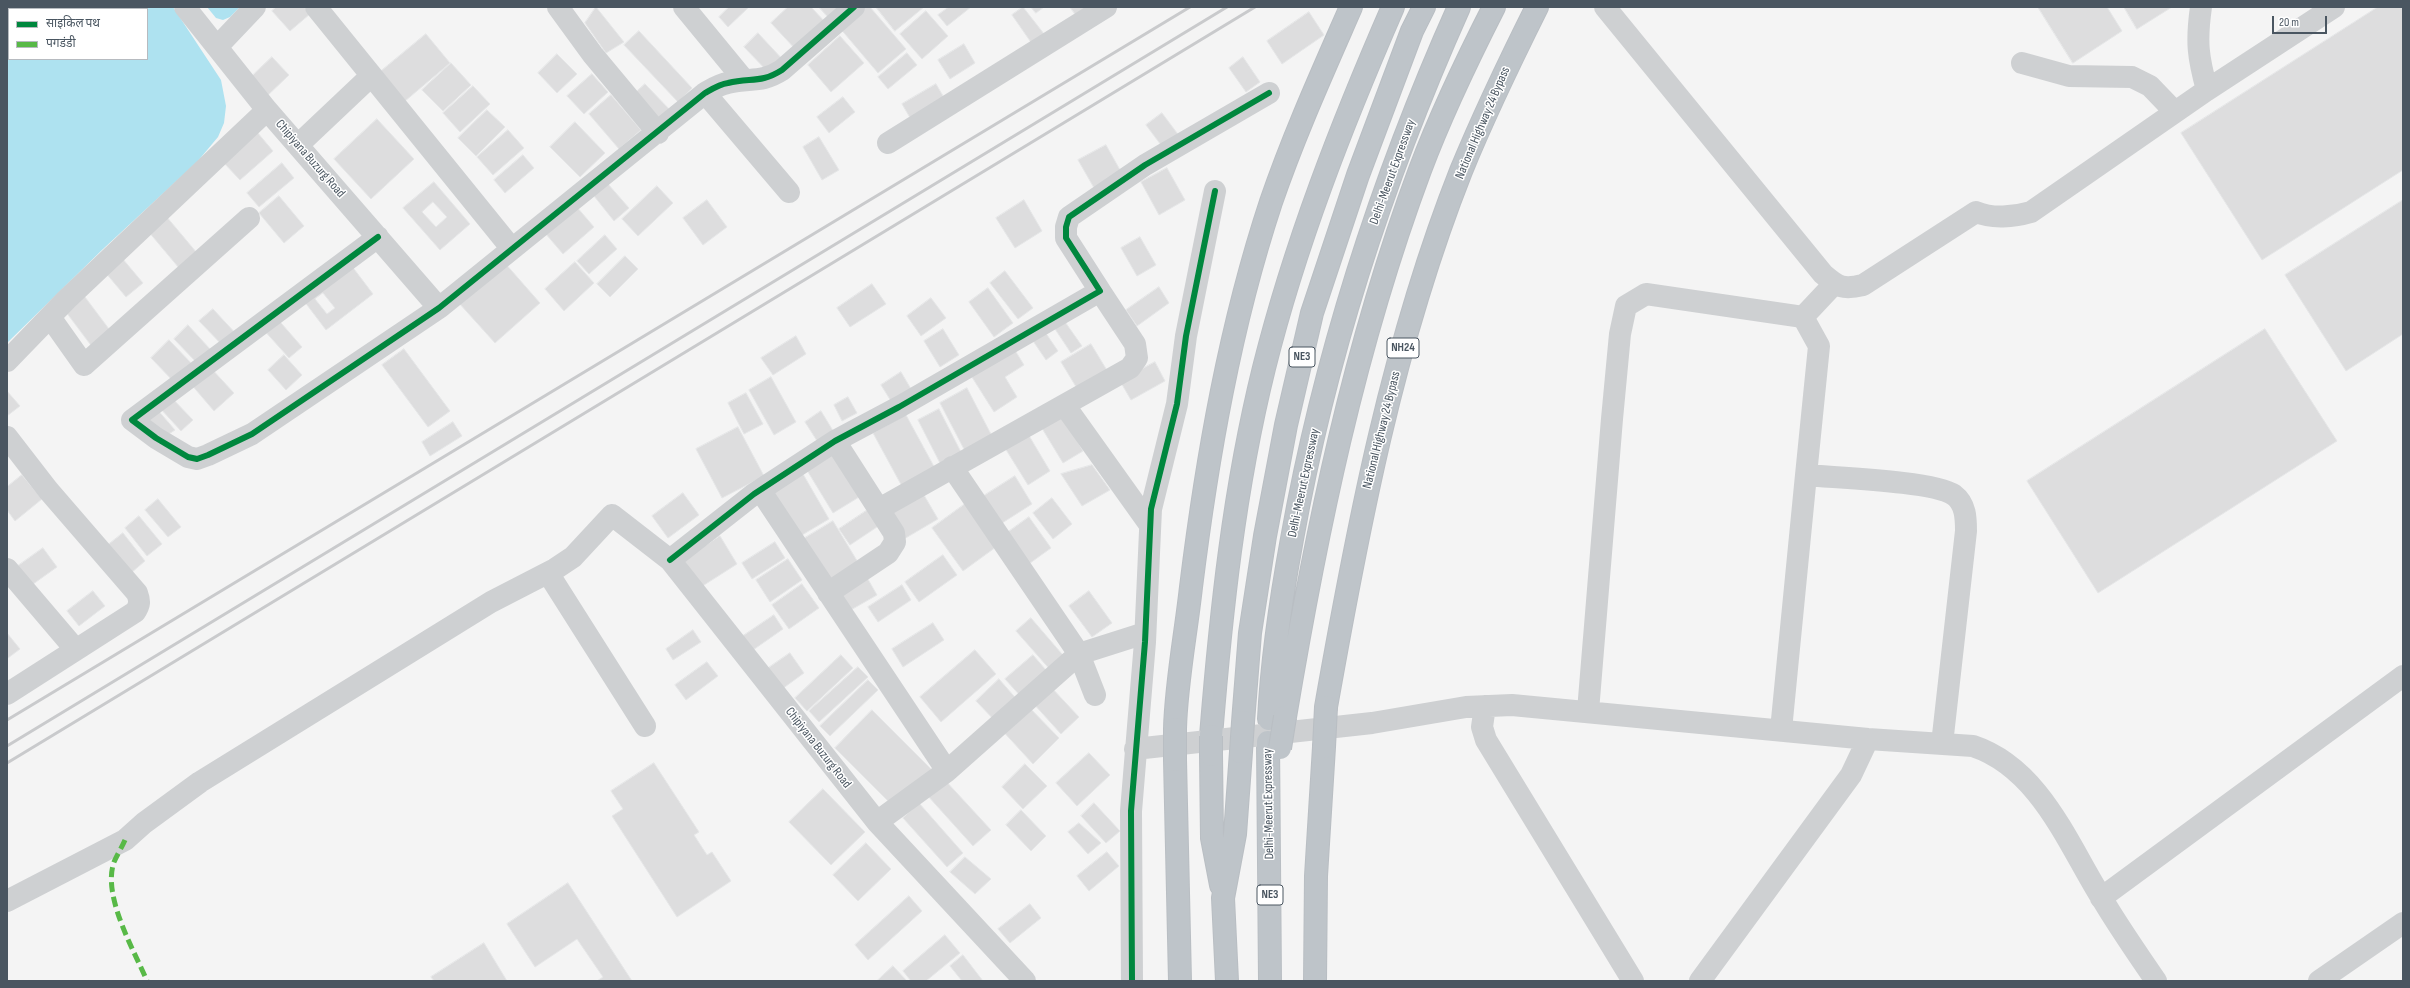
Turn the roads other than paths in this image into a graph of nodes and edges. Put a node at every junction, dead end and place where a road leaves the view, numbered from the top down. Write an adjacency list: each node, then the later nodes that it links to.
1 (185, 7): 17 (street, Chipiyana Buzurg Road)
2 (255, 7): 17 (street)
3 (316, 7): 19 (street)
4 (558, 7): 26 (street)
5 (684, 7): 20 (street)
6 (854, 7): 20 (street)
7 (1106, 7): 27 (street)
8 (1352, 7): 74 (highway, bridge)
9 (1393, 7): 68 (highway)
10 (1424, 7): 68 (highway, Delhi-Meerut Expressway / NE3, bridge)
11 (1459, 7): 60 (highway, Delhi-Meerut Expressway / NE3)
12 (1494, 7): 60 (highway)
13 (1537, 7): 77 (highway, National Highway 24 Bypass / NH24, bridge)
14 (1605, 7): 34 (street)
15 (2201, 7): 21 (street)
16 (2334, 7): 21 (street)
17 (217, 47): 24 (street, Chipiyana Buzurg Road)
18 (2022, 63): 25 (street)
19 (371, 76): 28 (street); 33 (street)
20 (744, 80): 23 (street)
21 (2207, 90): 25 (street)
22 (1269, 93): 35 (street)
23 (705, 94): 26 (street); 30 (street)
24 (267, 110): 28 (street, Chipiyana Buzurg Road); 37 (street)
25 (2175, 112): 34 (street)
26 (658, 133): 33 (street)
27 (888, 143)
28 (298, 145): 32 (street, Chipiyana Buzurg Road)
29 (1215, 191): 47 (street)
30 (789, 192)
31 (249, 218): 37 (street)
32 (378, 237): 36 (street, Chipiyana Buzurg Road); 36 (street)
33 (512, 249): 36 (street)
34 (1834, 284): 38 (street)
35 (1100, 291): 40 (street); 42 (street)
36 (439, 308)
37 (50, 317): 39 (street)
38 (1803, 317): 44 (street); 59 (street)
39 (7, 361)
40 (1065, 406): 43 (street); 47 (street)
41 (7, 437): 53 (street)
42 (835, 440): 45 (street); 46 (street)
43 (952, 467): 46 (street); 54 (street)
44 (1806, 475): 62 (street); 64 (street)
45 (760, 490): 48 (street); 51 (street)
46 (879, 509): 51 (street)
47 (1150, 525): 52 (street)
48 (670, 560): 50 (street, Chipiyana Buzurg Road); 67 (street, Chipiyana Buzurg Road)
49 (7, 569): 53 (street)
50 (548, 573): 61 (street); 70 (street)
51 (828, 593): 66 (street)
52 (1145, 632): 54 (street); 65 (street)
53 (76, 650): 56 (street)
54 (1079, 654): 57 (street); 66 (street)
55 (2403, 676): 69 (street)
56 (7, 694)
57 (1095, 695)
58 (1485, 706): 59 (street); 65 (street); 78 (street)
59 (1588, 711): 62 (street)
60 (1277, 718): 76 (highway, Delhi-Meerut Expressway / NE3, bridge)
61 (645, 726)
62 (1780, 730): 63 (street)
63 (1868, 739): 64 (street); 79 (street)
64 (1942, 744): 69 (street)
65 (1135, 749): 73 (street)
66 (947, 771): 67 (street)
67 (877, 822): 72 (street, Chipiyana Buzurg Road)
68 (1223, 898): 75 (highway, Delhi-Meerut Expressway / NE3)
69 (2101, 898): 80 (street)
70 (7, 901)
71 (2403, 924): 81 (street)
72 (1025, 981)
73 (1132, 981)
74 (1180, 981)
75 (1227, 981)
76 (1270, 981)
77 (1315, 981)
78 (1633, 981)
79 (1700, 981)
80 (2156, 981)
81 (2320, 981)

